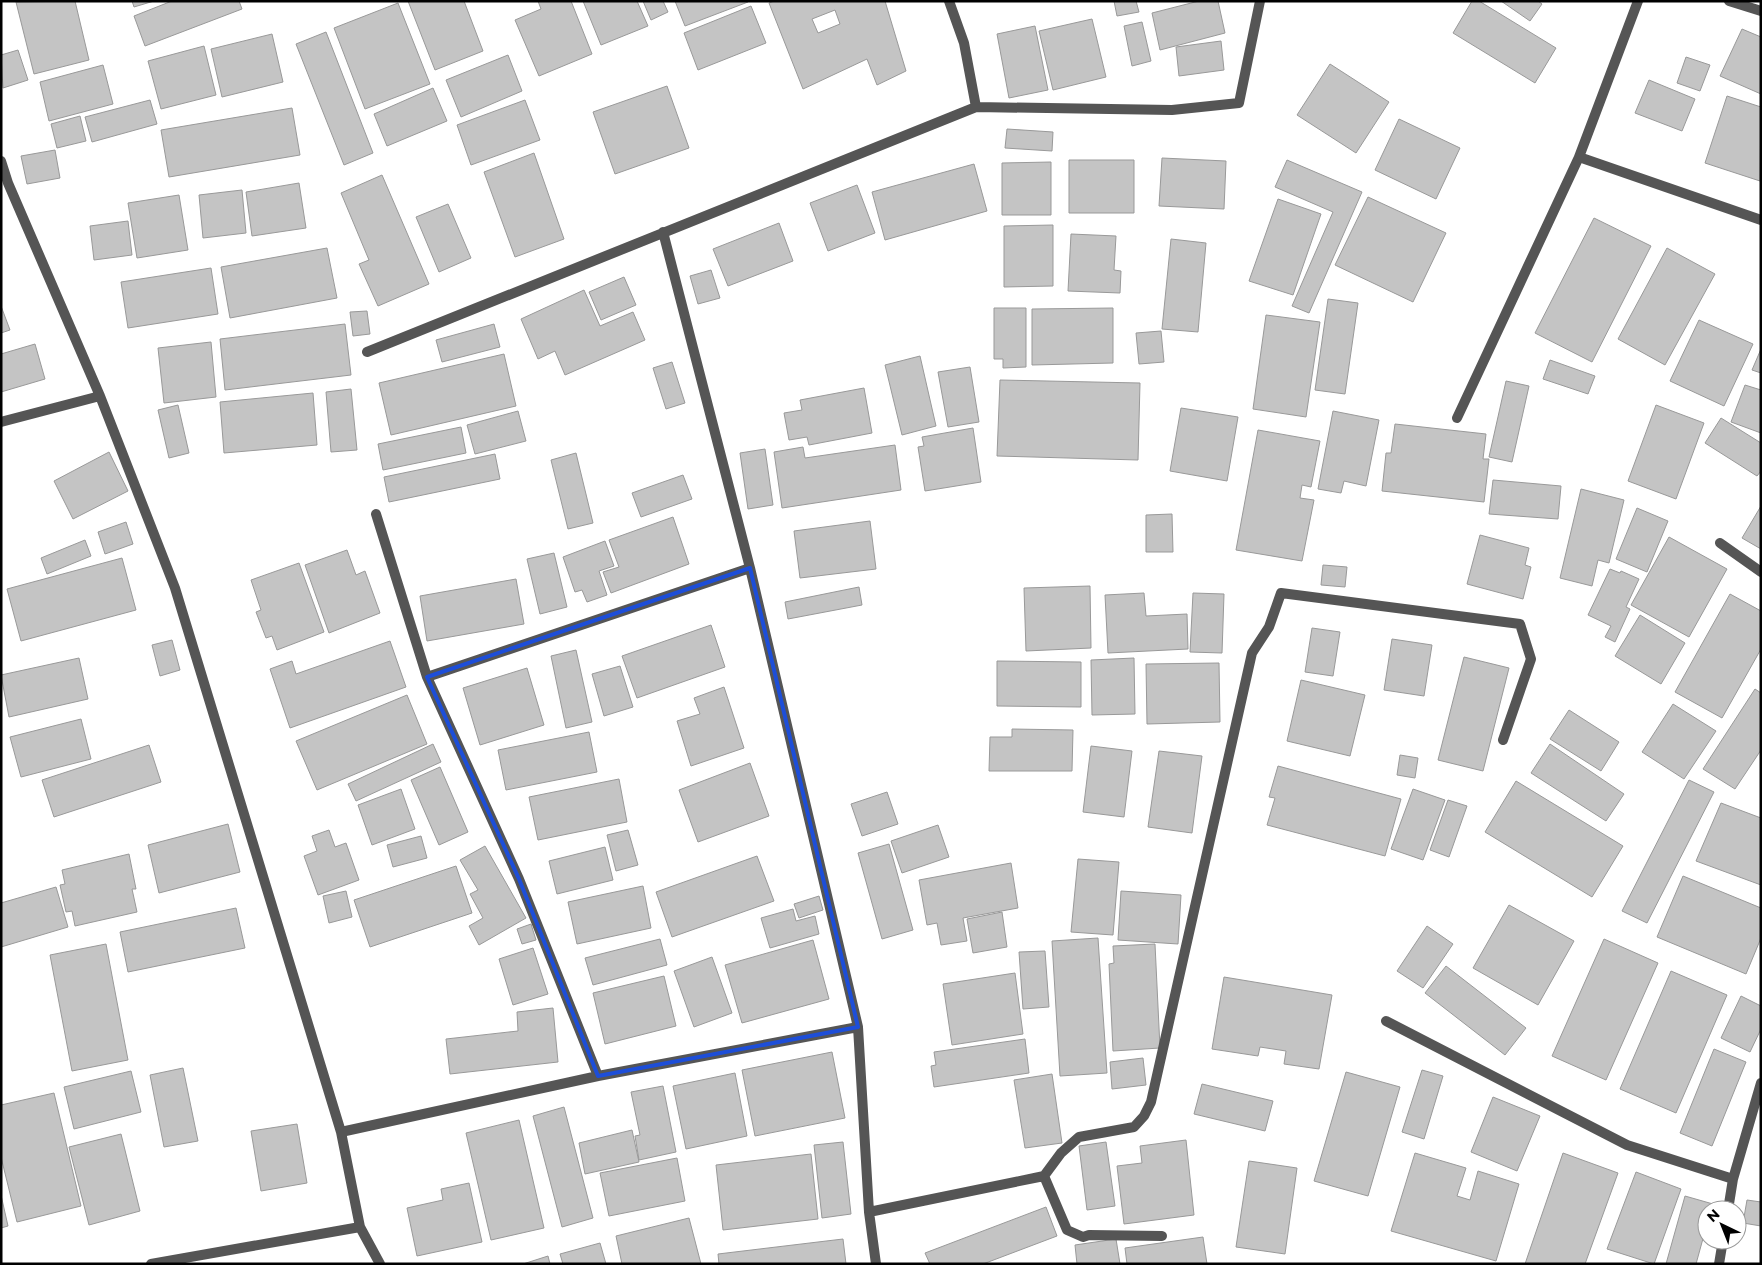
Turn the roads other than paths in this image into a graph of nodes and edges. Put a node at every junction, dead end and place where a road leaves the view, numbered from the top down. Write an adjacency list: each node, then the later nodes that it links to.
1 (949, 1): 6 (street)
2 (1260, 1): 6 (street)
3 (1638, 1): 7 (street)
4 (1729, 1): 5 (street)
5 (1761, 11)
6 (976, 107): 10 (street)
7 (1579, 157): 9 (street); 13 (street)
8 (1, 162): 12 (street)
9 (1761, 220)
10 (663, 232): 11 (street); 17 (street)
11 (367, 352)
12 (100, 396): 14 (street); 25 (street)
13 (1457, 418)
14 (1, 422)
15 (376, 514): 19 (street)
16 (1720, 542): 18 (street)
17 (750, 568): 19 (street); 22 (street)
18 (1761, 572)
19 (427, 677): 23 (street)
20 (1504, 740): 26 (street)
21 (1386, 1021): 27 (street)
22 (858, 1027): 23 (street); 29 (street)
23 (598, 1076): 25 (street)
24 (1761, 1083): 27 (street)
25 (341, 1132): 30 (street)
26 (1044, 1176): 29 (street); 31 (street)
27 (1733, 1179): 28 (street)
28 (1730, 1200)
29 (869, 1212): 35 (street)
30 (360, 1227): 33 (street); 34 (street)
31 (1162, 1236)
32 (1721, 1250): 36 (street)
33 (151, 1264)
34 (380, 1264)
35 (876, 1264)
36 (1719, 1264)

